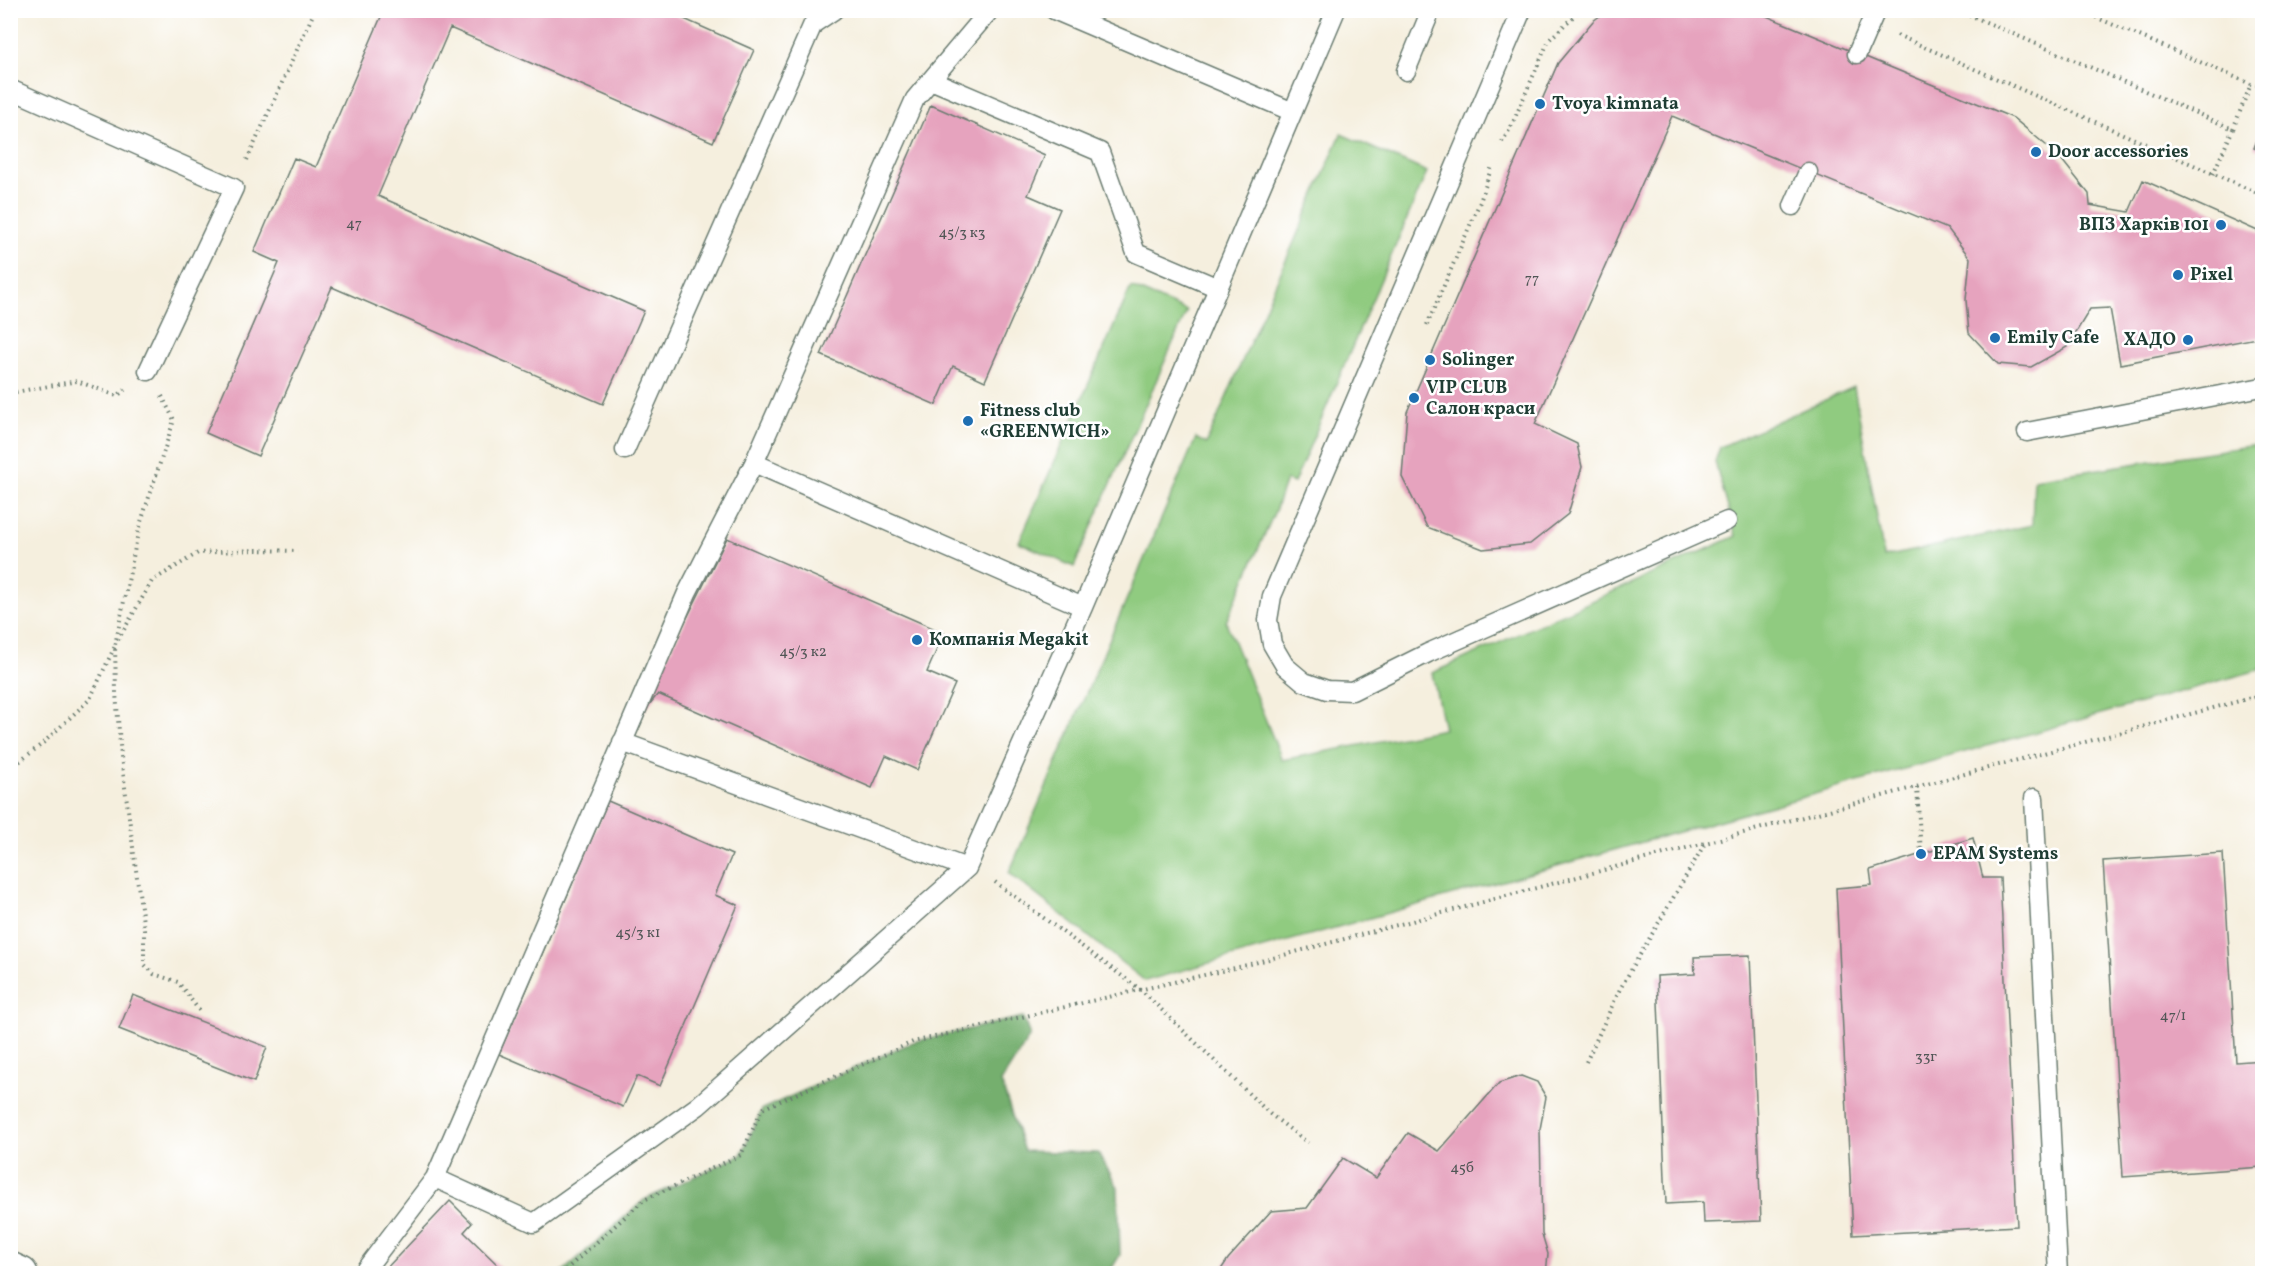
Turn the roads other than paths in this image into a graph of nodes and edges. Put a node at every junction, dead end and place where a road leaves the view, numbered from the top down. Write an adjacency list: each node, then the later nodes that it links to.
1 (834, 10): 19 (lane)
2 (990, 10): 10 (lane)
3 (1054, 10): 12 (lane)
4 (1336, 10): 12 (lane)
5 (1431, 10): 9 (lane)
6 (1522, 10): 21 (lane)
7 (1873, 17): 8 (lane)
8 (1857, 54)
9 (1406, 71)
10 (931, 80): 15 (lane); 20 (lane)
11 (10, 89): 16 (lane)
12 (1293, 112): 15 (lane)
13 (1808, 172): 14 (lane)
14 (1793, 206)
15 (1218, 288): 22 (lane)
16 (148, 371)
17 (2262, 387): 18 (lane)
18 (2027, 432)
19 (626, 450)
20 (754, 463): 22 (lane); 23 (lane)
21 (1727, 521)
22 (1083, 607): 25 (lane)
23 (628, 732): 25 (lane); 26 (lane)
24 (2034, 798): 30 (lane)
25 (967, 868): 26 (lane)
26 (435, 1178): 29 (lane)
27 (10, 1269): 28 (street)
28 (21, 1274)
29 (362, 1274)
30 (2058, 1274)

